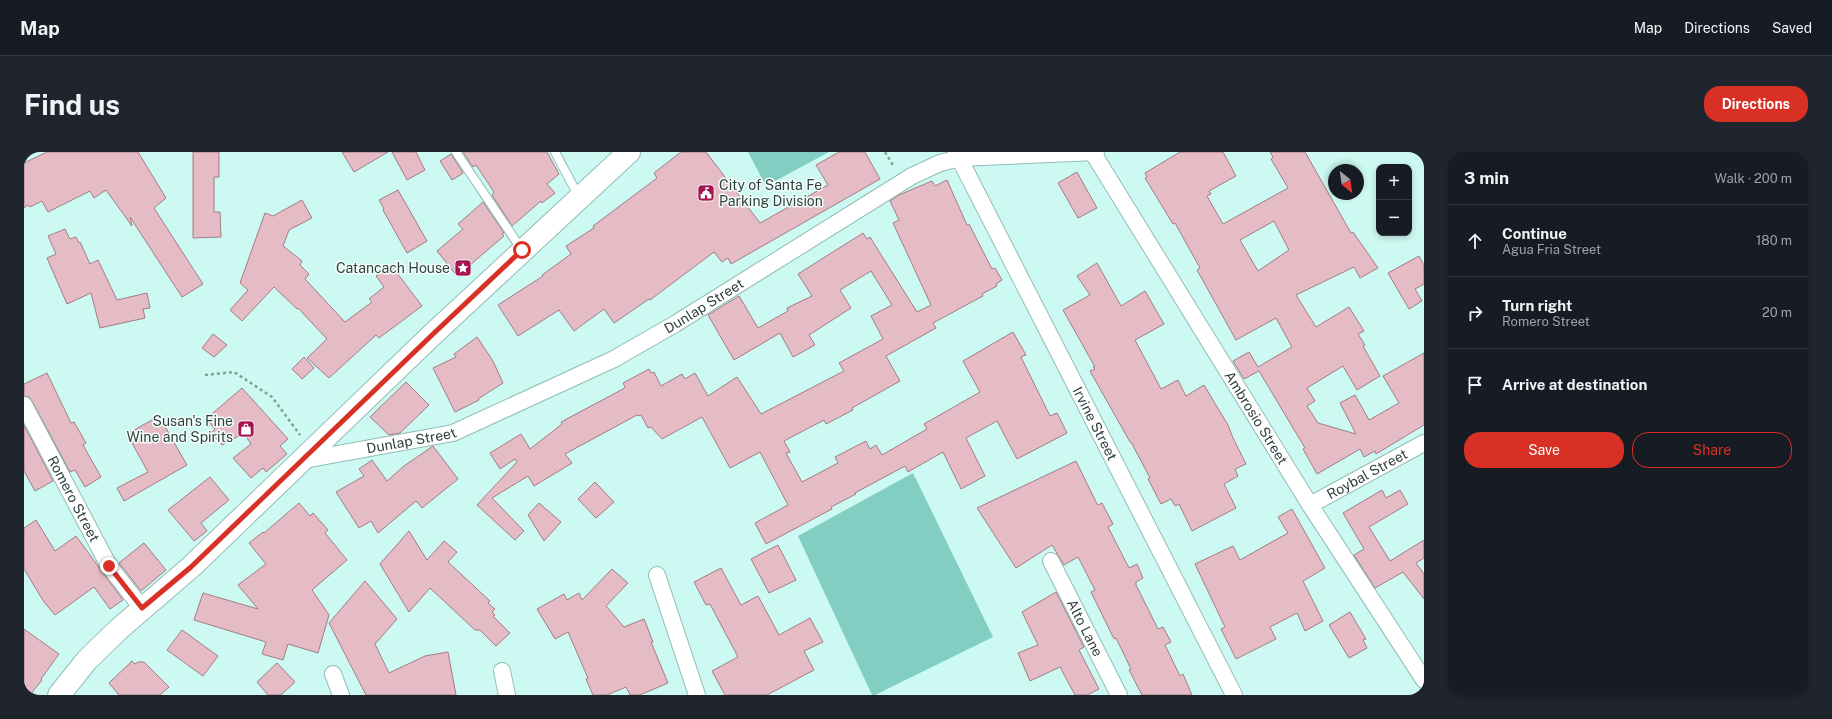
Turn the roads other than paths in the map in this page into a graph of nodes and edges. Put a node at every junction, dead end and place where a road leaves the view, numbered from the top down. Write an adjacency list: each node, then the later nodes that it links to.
1 (456, 152): 7 (lane)
2 (555, 152): 6 (lane)
3 (629, 152): 6 (street)
4 (1095, 152): 5 (street, Dunlap Street); 11 (street, Ambrosio Street)
5 (958, 155): 10 (street, Dunlap Street); 23 (street, Irvine Street)
6 (580, 198): 7 (street)
7 (522, 250): 10 (street)
8 (24, 405): 14 (street, Romero Street)
9 (1424, 443): 11 (street, Roybal Street)
10 (304, 450): 14 (street)
11 (1310, 505): 17 (street, Ambrosio Street)
12 (1051, 561): 22 (street, Alto Lane)
13 (657, 575): 21 (street)
14 (142, 608): 18 (street)
15 (502, 670): 20 (street)
16 (333, 674): 19 (street)
17 (1424, 680)
18 (59, 695)
19 (341, 695)
20 (507, 695)
21 (697, 695)
22 (1119, 695)
23 (1234, 695)

